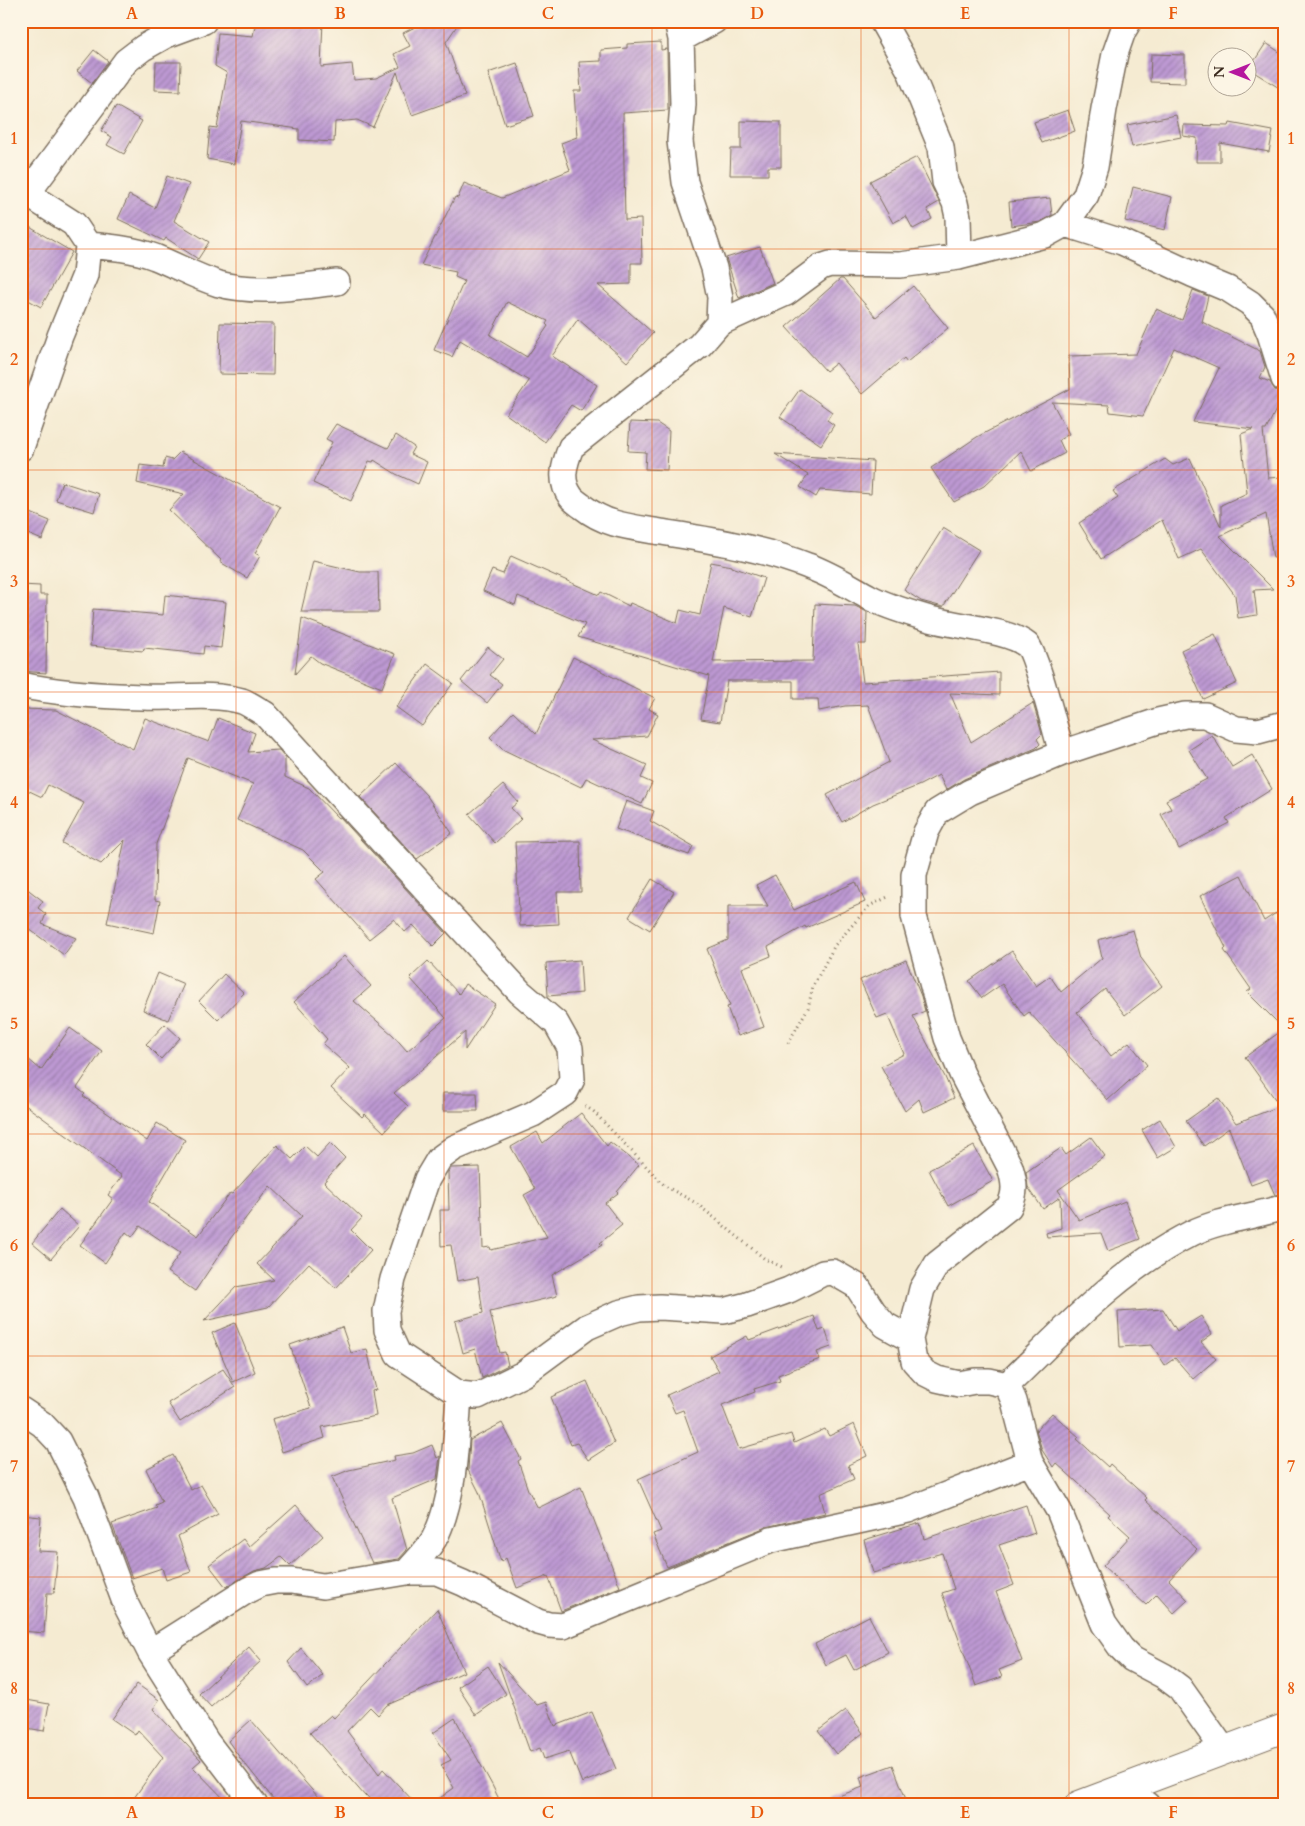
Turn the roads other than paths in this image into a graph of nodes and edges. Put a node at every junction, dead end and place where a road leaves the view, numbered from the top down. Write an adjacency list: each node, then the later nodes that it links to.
1 (204, 21): 6 (street)
2 (714, 21): 5 (street)
3 (882, 21): 9 (street)
4 (1129, 21): 7 (street)
5 (679, 30): 11 (street)
6 (24, 192): 8 (street)
7 (1065, 224): 9 (street); 12 (street)
8 (88, 245): 10 (street); 13 (street)
9 (959, 257): 11 (street)
10 (336, 282)
11 (719, 323): 16 (street)
12 (1284, 379)
13 (21, 448)
14 (21, 684): 20 (street)
15 (1284, 724): 16 (street)
16 (1062, 753): 18 (street)
17 (1284, 1207): 19 (street)
18 (910, 1339): 19 (street); 20 (street)
19 (1007, 1385): 22 (street)
20 (459, 1394): 23 (street)
21 (21, 1410): 24 (street)
22 (1030, 1462): 23 (street); 26 (street)
23 (407, 1572): 24 (street)
24 (150, 1652): 28 (street)
25 (1284, 1728): 26 (main road)
26 (1224, 1750): 27 (main road)
27 (1123, 1788): 29 (main road); 30 (street)
28 (255, 1805)
29 (1079, 1805)
30 (1147, 1805)

